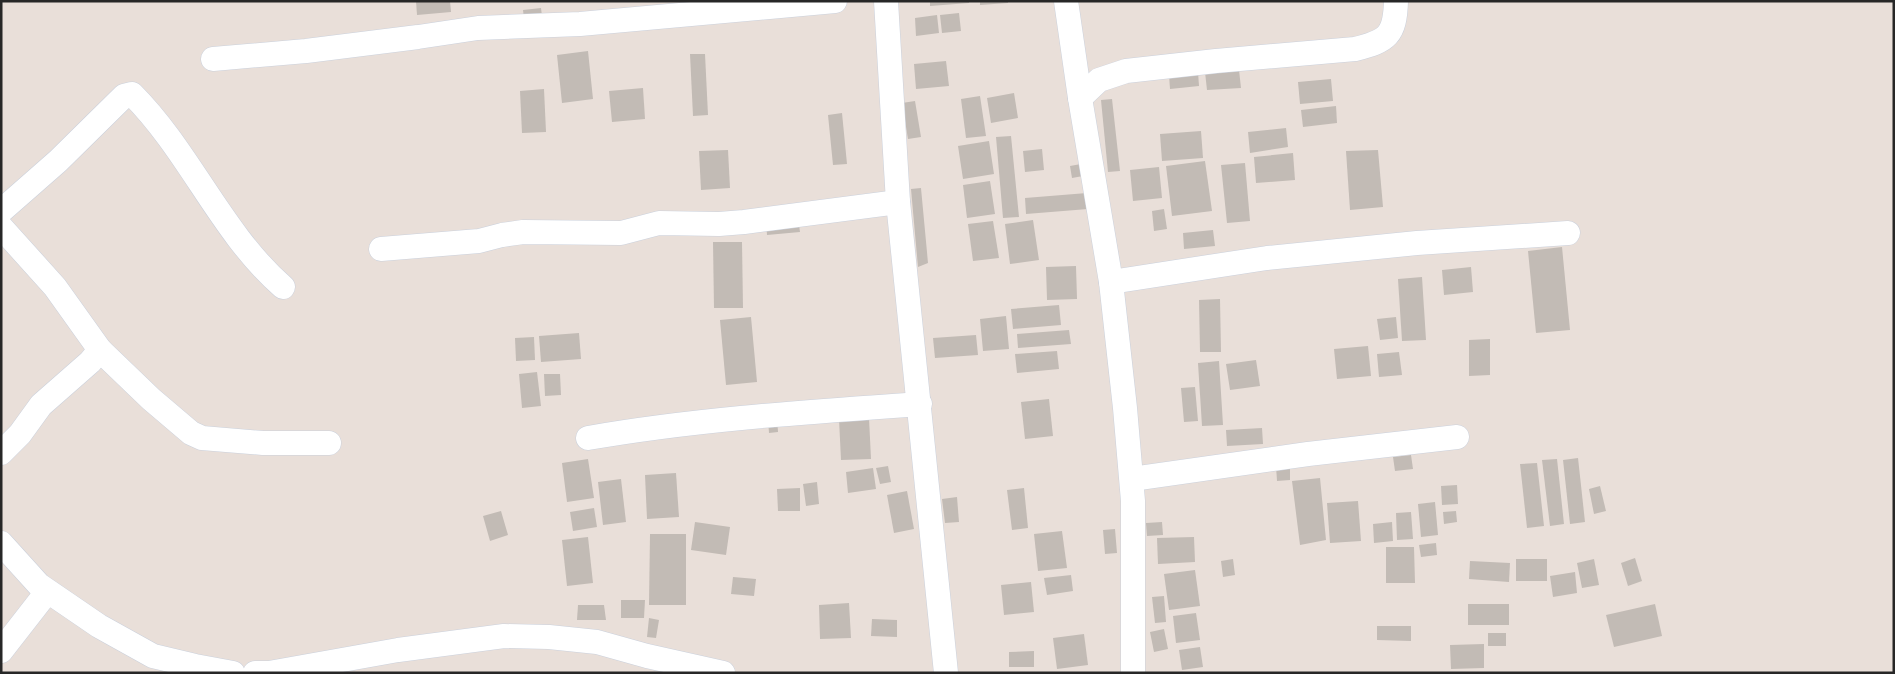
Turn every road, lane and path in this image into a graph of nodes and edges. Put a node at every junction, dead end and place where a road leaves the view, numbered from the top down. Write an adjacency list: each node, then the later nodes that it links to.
1 (835, 1): 5 (street)
2 (886, 1): 9 (street)
3 (1066, 1): 6 (street)
4 (1396, 1): 7 (street)
5 (213, 58)
6 (1076, 72): 7 (street); 8 (street)
7 (1099, 80): 8 (street)
8 (1080, 98): 14 (street)
9 (898, 202): 13 (street); 17 (street)
10 (1, 210): 15 (street)
11 (1, 227): 16 (street)
12 (1568, 233): 14 (street)
13 (381, 249)
14 (1112, 282): 22 (street)
15 (283, 287)
16 (100, 350): 20 (street); 21 (street)
17 (920, 404): 19 (street); 30 (street)
18 (1457, 437): 22 (street)
19 (588, 438)
20 (328, 443)
21 (1, 453)
22 (1132, 478): 31 (street)
23 (1, 543): 24 (street)
24 (47, 592): 25 (street); 26 (street)
25 (1, 652)
26 (179, 668): 27 (street)
27 (233, 673)
28 (255, 673): 29 (street)
29 (723, 673)
30 (946, 673)
31 (1133, 673)

